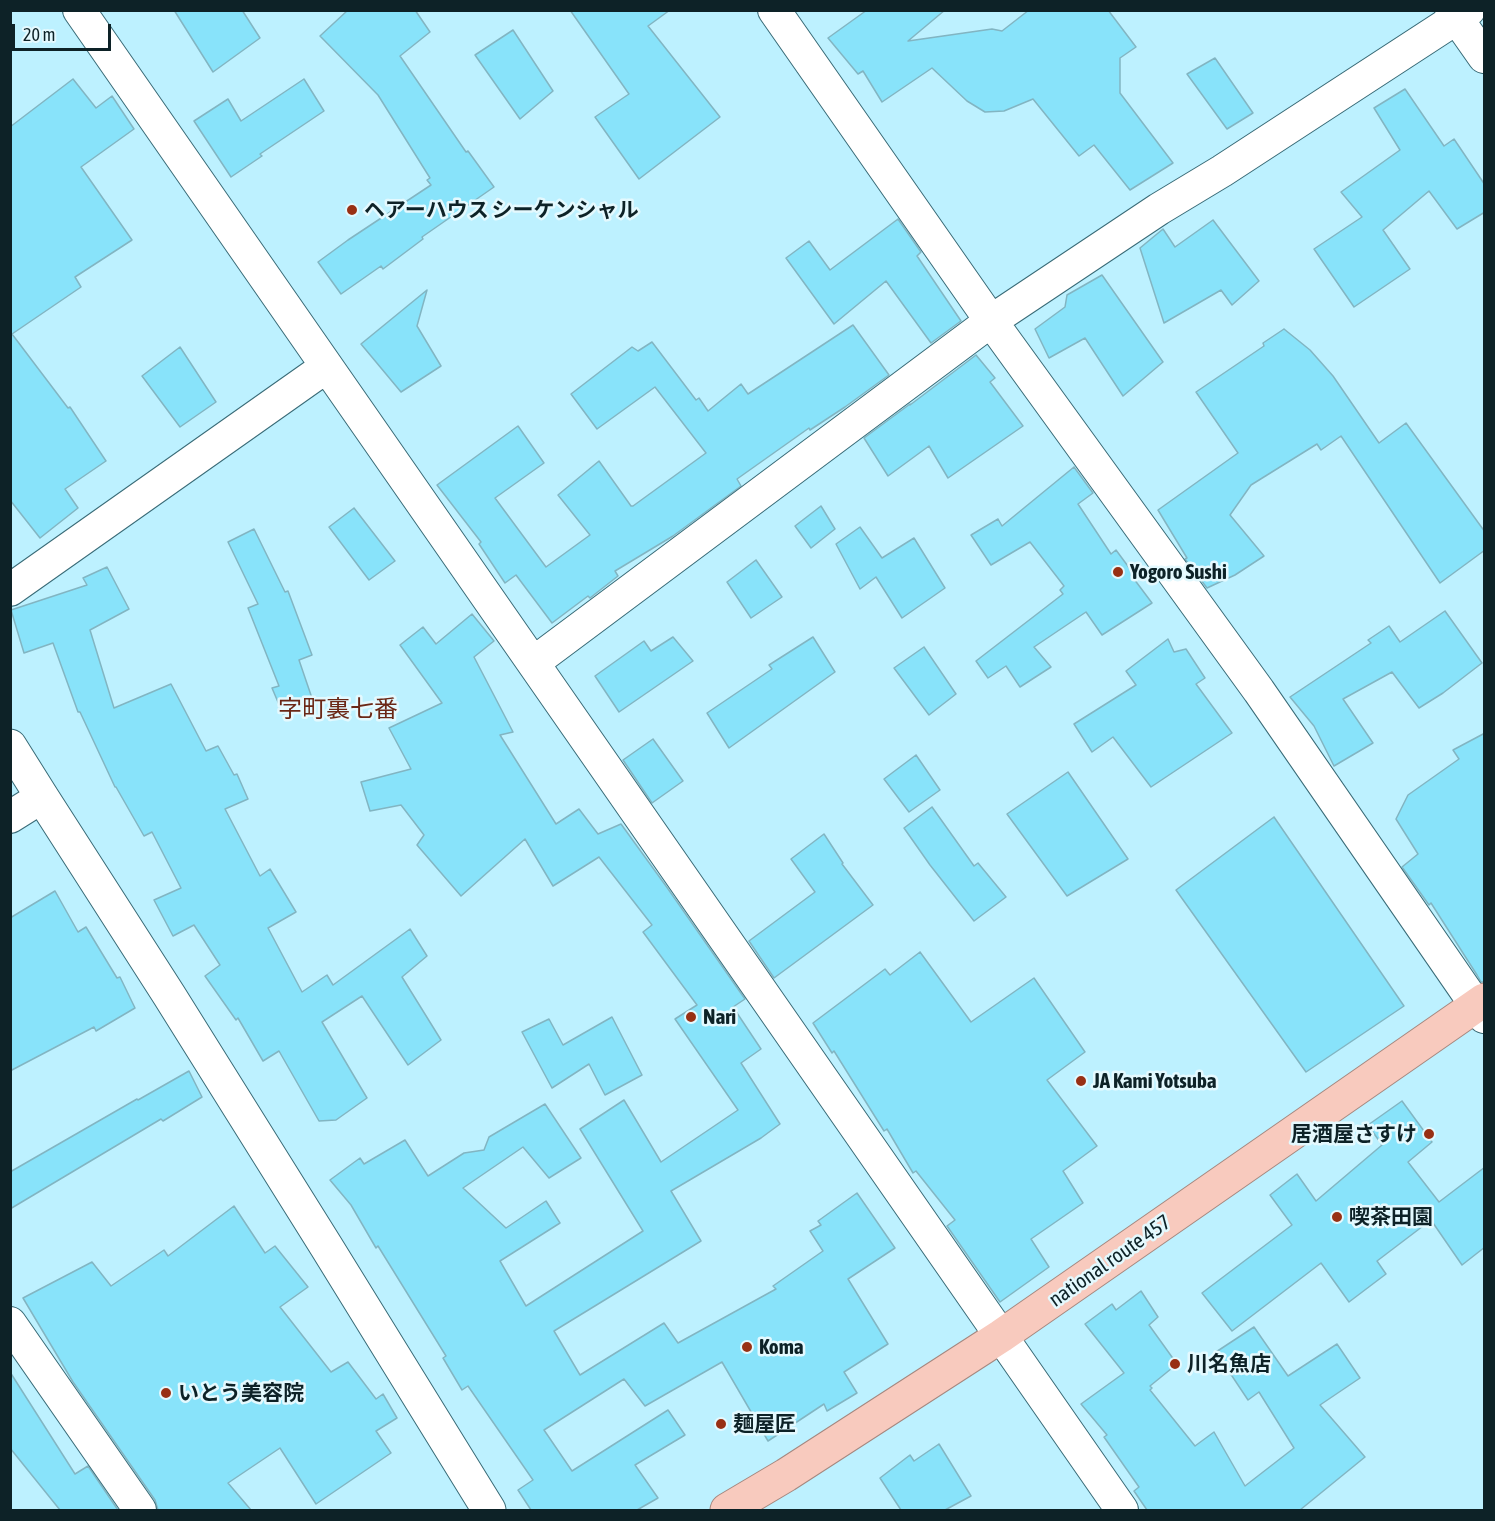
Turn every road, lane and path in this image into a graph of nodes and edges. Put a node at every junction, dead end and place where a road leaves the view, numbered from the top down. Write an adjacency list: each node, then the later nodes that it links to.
1 (79, 10): 6 (street)
2 (774, 10): 5 (street)
3 (1459, 13): 4 (street); 5 (street)
4 (1485, 57)
5 (991, 321): 8 (street); 12 (street)
6 (326, 367): 7 (street); 8 (street)
7 (10, 590)
8 (533, 663): 14 (street)
9 (10, 746): 10 (street)
10 (42, 797): 11 (street); 16 (street)
11 (10, 817)
12 (1482, 1008): 14 (highway, national route 457)
13 (10, 1323): 15 (street)
14 (1001, 1336): 17 (highway, national route 457); 18 (street)
15 (140, 1510)
16 (489, 1510)
17 (727, 1510)
18 (1122, 1510)

